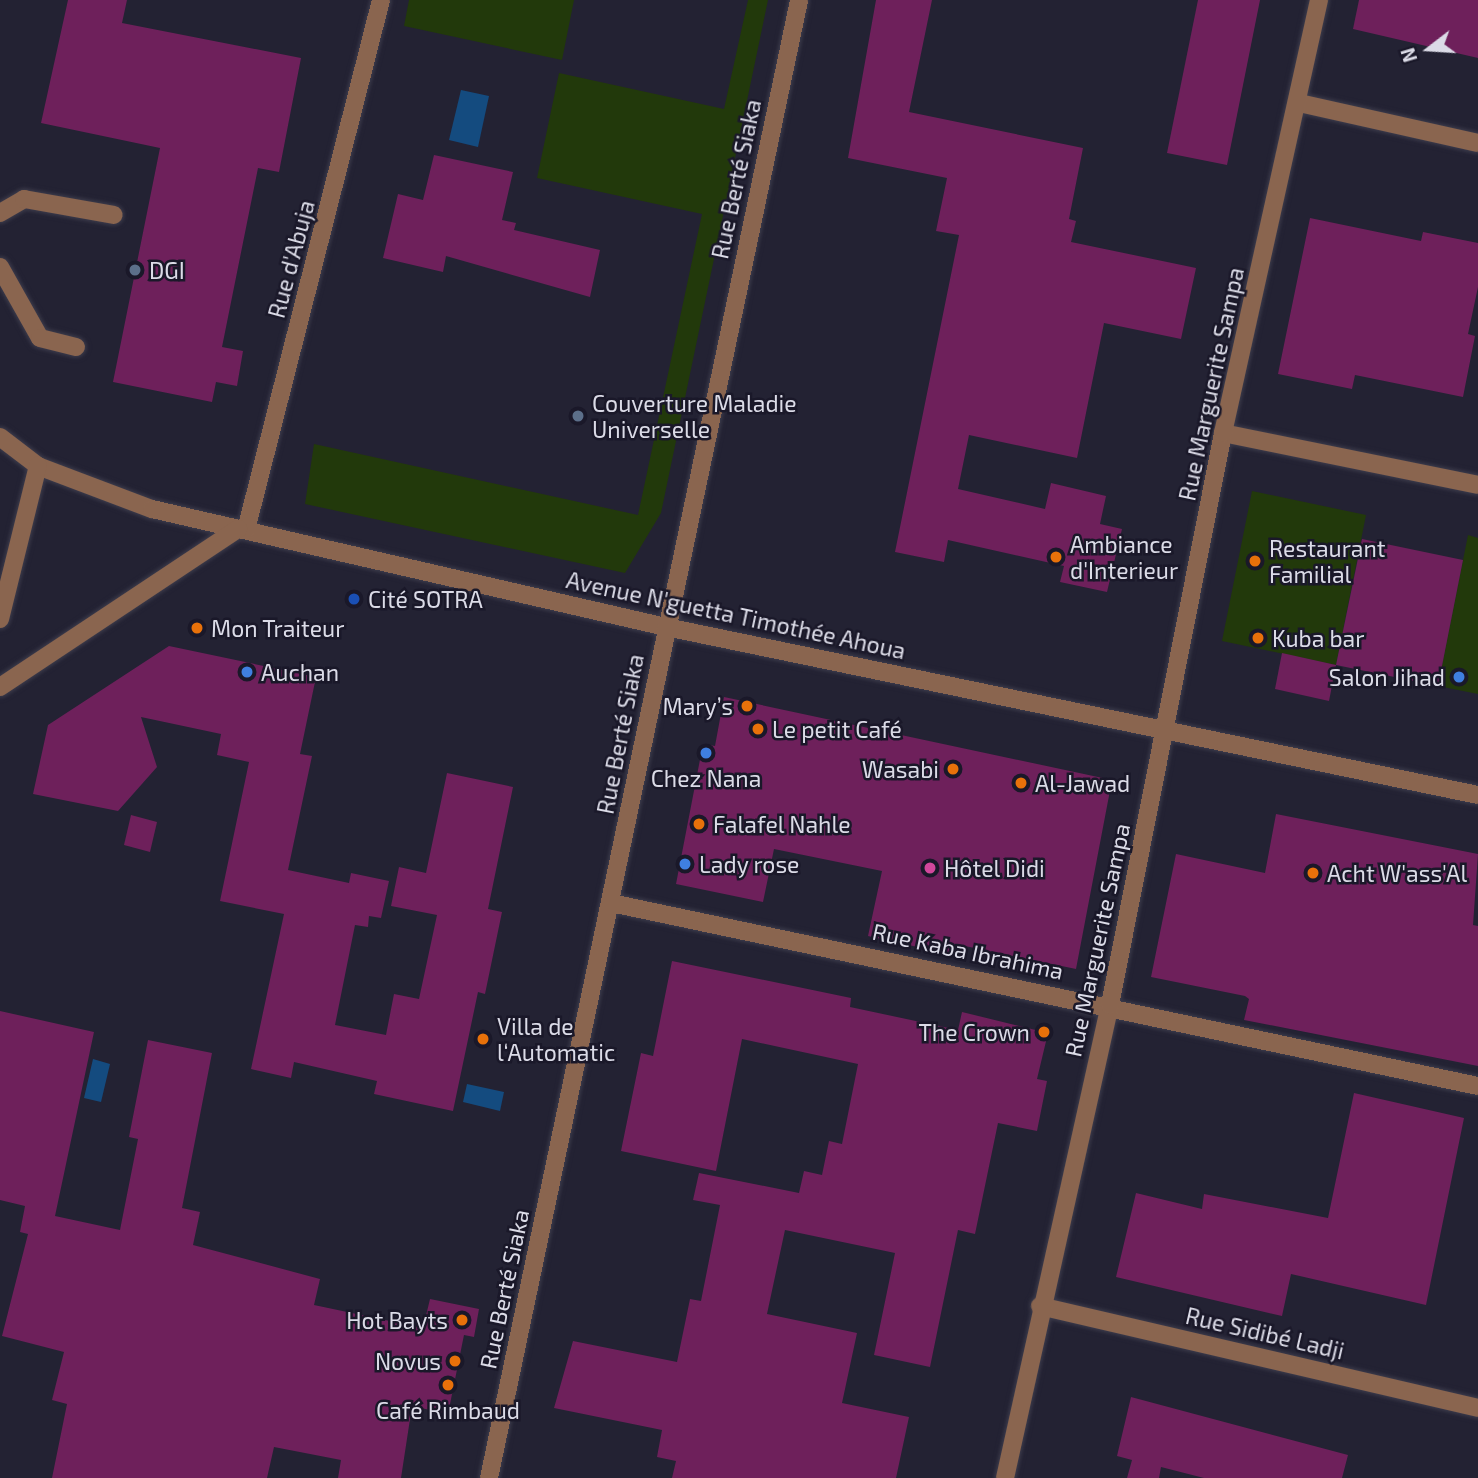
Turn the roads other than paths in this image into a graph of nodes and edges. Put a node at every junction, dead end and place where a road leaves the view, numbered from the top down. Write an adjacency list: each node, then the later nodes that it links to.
1 (381, 0): 14 (street, Rue d'Abuja)
2 (799, 0): 17 (street, Rue Berté Siaka)
3 (1320, 0): 4 (street, Rue Marguerite Sampa)
4 (1298, 103): 5 (street); 10 (street, Rue Marguerite Sampa)
5 (1478, 143)
6 (0, 213): 7 (street)
7 (114, 215)
8 (0, 267): 9 (street)
9 (76, 347)
10 (1223, 433): 13 (street); 19 (street, Rue Marguerite Sampa)
11 (0, 437): 12 (street, Avenue N'guetta Timothée Ahoua)
12 (38, 466): 14 (street, Avenue N'guetta Timothée Ahoua); 15 (street)
13 (1478, 485)
14 (242, 530): 17 (street, Avenue N'guetta Timothée Ahoua); 18 (street)
15 (9, 532): 16 (street)
16 (0, 619)
17 (666, 626): 19 (street, Avenue N'guetta Timothée Ahoua); 21 (street, Rue Berté Siaka)
18 (0, 687)
19 (1166, 732): 20 (street, Avenue N'guetta Timothée Ahoua); 22 (street, Rue Marguerite Sampa)
20 (1478, 795)
21 (611, 902): 22 (street, Rue Kaba Ibrahima); 26 (street, Rue Berté Siaka)
22 (1110, 1005): 23 (street, Rue Kaba Ibrahima); 24 (street, Rue Marguerite Sampa)
23 (1478, 1086)
24 (1040, 1306): 25 (street, Rue Sidibé Ladji); 27 (street, Rue Marguerite Sampa)
25 (1478, 1408)
26 (489, 1478)
27 (1005, 1478)

